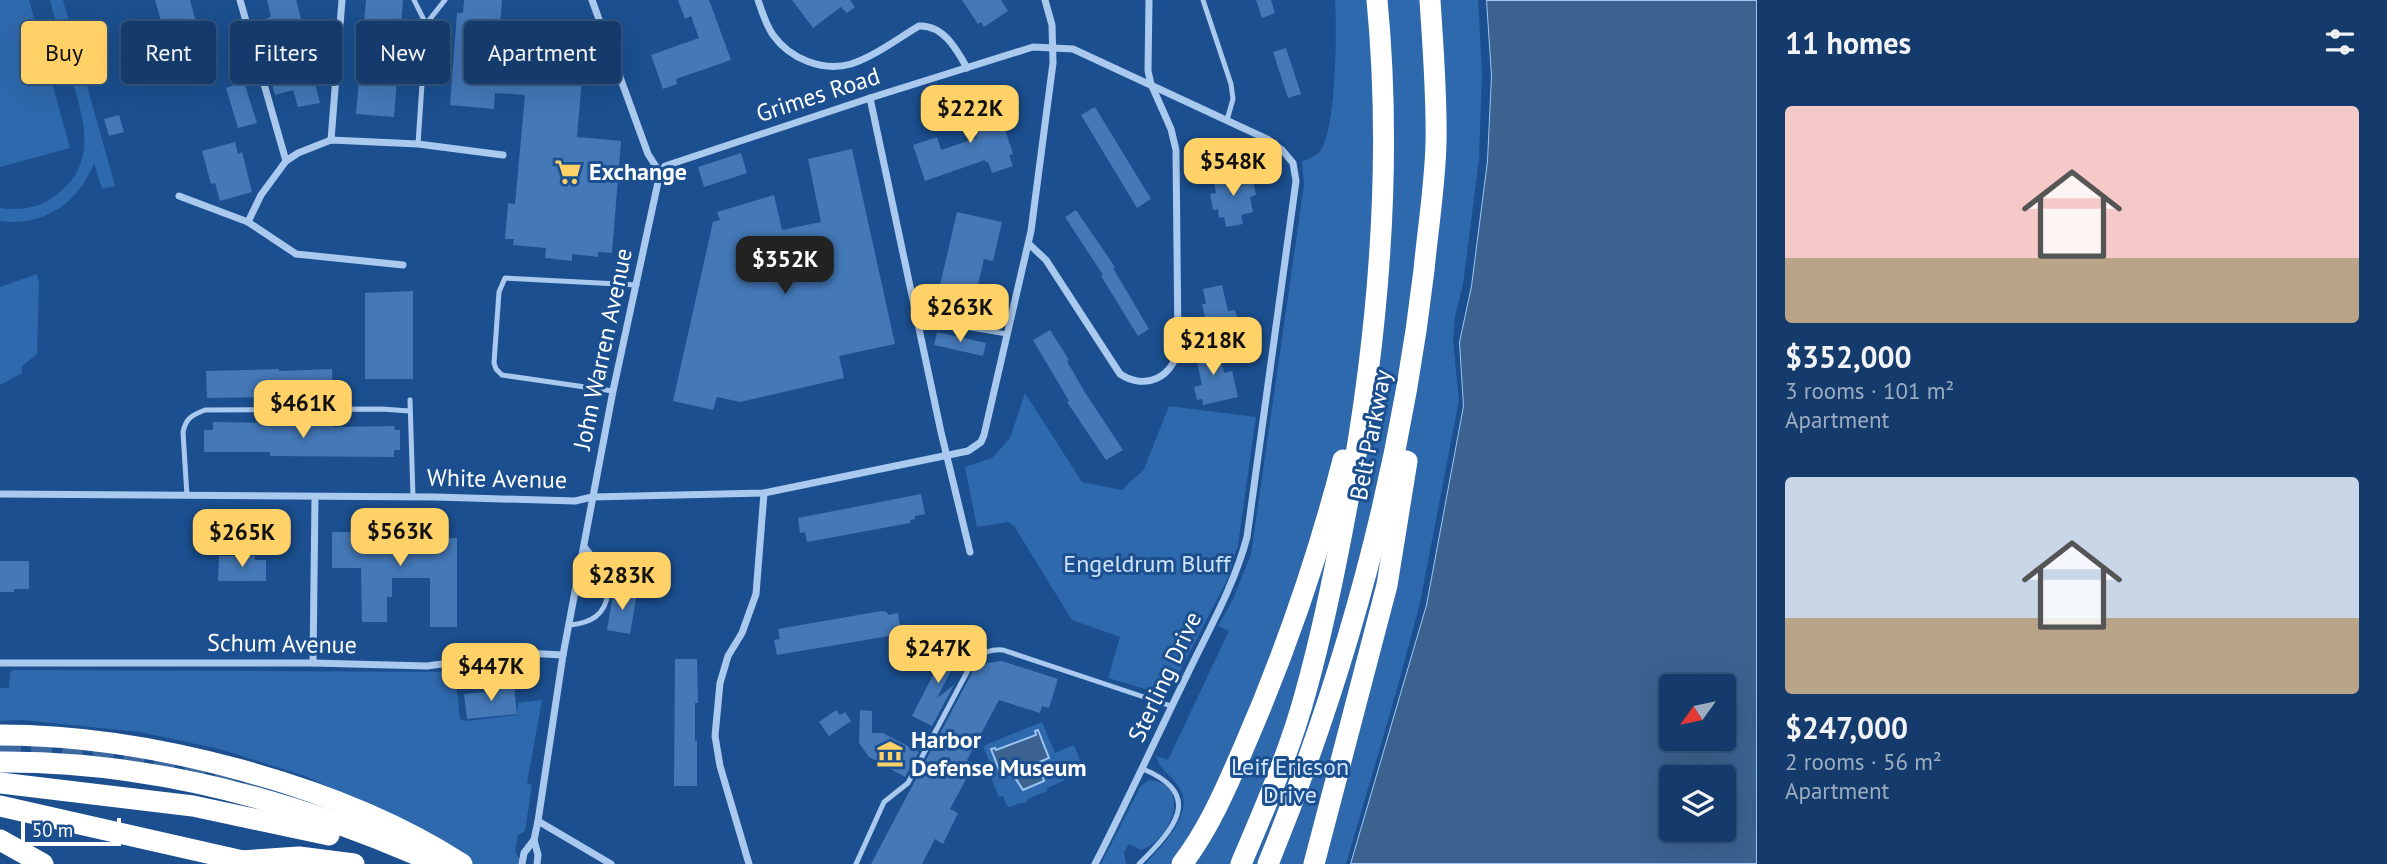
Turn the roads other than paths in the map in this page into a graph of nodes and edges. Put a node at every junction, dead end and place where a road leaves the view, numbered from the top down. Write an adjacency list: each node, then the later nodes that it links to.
1 (240, 0): 23 (street)
2 (342, 0): 20 (street)
3 (414, 0): 12 (lane)
4 (445, 0): 13 (lane)
5 (592, 0): 24 (street)
6 (758, 0): 15 (street)
7 (1045, 0): 14 (street)
8 (1149, 0): 17 (street)
9 (1203, 0): 19 (lane)
10 (1377, 0): 28 (highway, Belt Parkway)
11 (1430, 0): 25 (highway, Belt Parkway)
12 (424, 21)
13 (428, 21)
14 (1054, 47): 15 (street, Grimes Road); 17 (street, Grimes Road); 29 (street)
15 (967, 68): 18 (street, Grimes Road)
16 (422, 84): 21 (lane)
17 (1151, 84): 19 (street, Grimes Road); 29 (street)
18 (870, 98): 24 (street, Grimes Road); 32 (street)
19 (1227, 120): 50 (street, Sterling Drive)
20 (331, 140): 21 (street); 23 (street)
21 (418, 144): 22 (street)
22 (503, 155)
23 (286, 161): 27 (street)
24 (660, 173): 31 (street, John Warren Avenue)
25 (1434, 174): 75 (highway, Belt Parkway); 76 (highway)
26 (179, 196): 27 (street)
27 (248, 222): 30 (street)
28 (1382, 223): 73 (highway); 74 (highway, Belt Parkway)
29 (1029, 244): 33 (street)
30 (403, 265)
31 (637, 285): 34 (street, John Warren Avenue); 34 (lane)
32 (917, 318): 33 (lane); 37 (street)
33 (1007, 334): 37 (street, White Avenue)
34 (612, 391): 43 (street, John Warren Avenue)
35 (410, 400): 36 (lane)
36 (410, 411): 40 (lane); 42 (lane)
37 (947, 455): 38 (street, White Avenue); 45 (street)
38 (764, 493): 43 (street, White Avenue); 69 (street)
39 (0, 494): 40 (street, White Avenue)
40 (187, 496): 41 (street, White Avenue)
41 (315, 497): 42 (street, White Avenue); 49 (street)
42 (413, 497): 43 (street, White Avenue)
43 (592, 498): 44 (street, John Warren Avenue)
44 (584, 545): 46 (street, John Warren Avenue); 46 (lane)
45 (970, 552)
46 (570, 625): 47 (street, John Warren Avenue)
47 (563, 655): 49 (street, Schum Avenue); 56 (street, John Warren Avenue)
48 (0, 663): 49 (street, Schum Avenue)
49 (313, 663)
50 (1171, 706): 53 (street, Sterling Drive); 70 (lane)
51 (0, 736): 65 (highway)
52 (0, 762): 64 (highway)
53 (1143, 769): 71 (street, Sterling Drive); 72 (lane)
54 (0, 783): 59 (highway)
55 (0, 806): 62 (highway)
56 (538, 821): 58 (street, John Warren Avenue); 68 (street)
57 (0, 840): 60 (highway)
58 (534, 840): 66 (street, John Warren Avenue); 67 (street, John Warren Avenue)
59 (408, 861)
60 (43, 864)
61 (219, 864): 63 (highway)
62 (256, 864)
63 (354, 864)
64 (439, 864)
65 (461, 864)
66 (522, 864)
67 (537, 864)
68 (611, 864)
69 (749, 864)
70 (856, 864)
71 (1095, 864)
72 (1139, 864)
73 (1182, 864)
74 (1241, 864)
75 (1268, 864)
76 (1314, 864)

